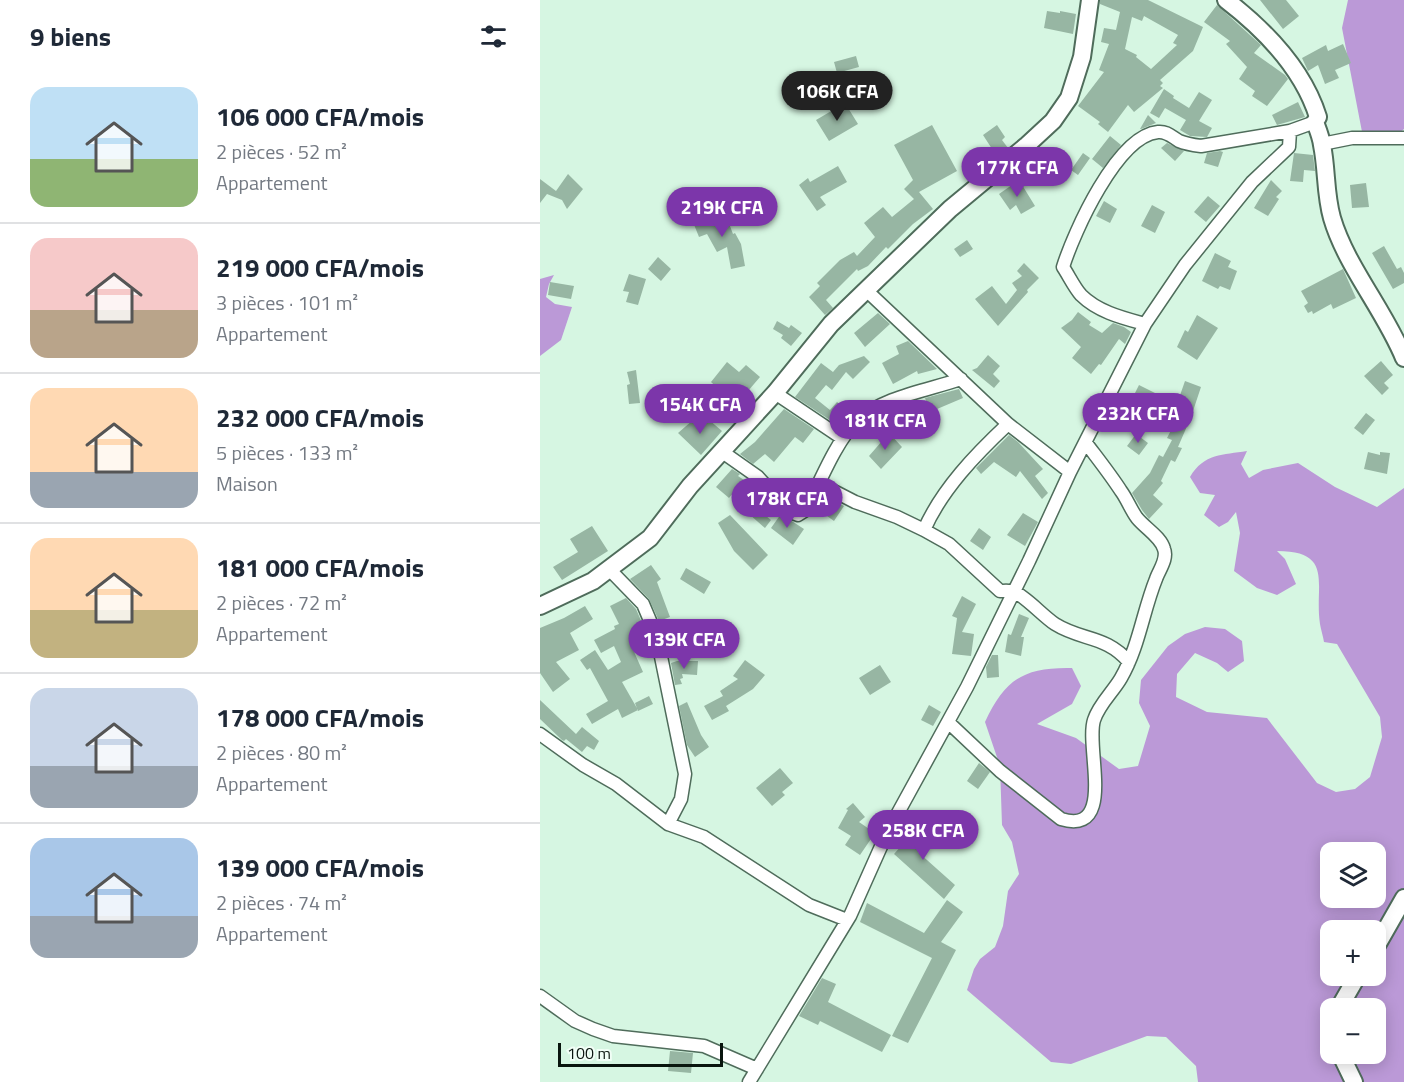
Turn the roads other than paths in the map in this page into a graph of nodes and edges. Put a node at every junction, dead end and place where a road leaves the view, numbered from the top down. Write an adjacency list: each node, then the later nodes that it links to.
1 (1090, 0): 7 (street)
2 (1226, 0): 3 (street)
3 (1315, 122): 4 (street); 6 (street)
4 (1290, 131): 8 (street); 8 (street)
5 (1404, 138): 6 (street)
6 (1322, 144): 9 (street)
7 (866, 290): 10 (street); 11 (street)
8 (1145, 324): 14 (street)
9 (1404, 358)
10 (961, 379): 12 (street); 13 (street)
11 (775, 393): 13 (street); 15 (street)
12 (1008, 424): 16 (street); 18 (street)
13 (843, 438): 17 (street)
14 (1086, 443): 16 (street); 22 (street)
15 (721, 452): 17 (street); 19 (street)
16 (1070, 472): 20 (street)
17 (820, 484): 18 (street)
18 (924, 530): 20 (street)
19 (608, 568): 21 (street); 25 (street)
20 (1015, 592): 22 (street); 23 (street)
21 (540, 606)
22 (1129, 662): 23 (street)
23 (948, 723): 27 (street)
24 (540, 735): 25 (street)
25 (668, 824): 27 (street)
26 (1404, 898): 28 (street)
27 (847, 920): 31 (street)
28 (1386, 930)
29 (540, 996): 31 (street)
30 (1345, 1064): 33 (street)
31 (757, 1069): 32 (street)
32 (749, 1082)
33 (1354, 1082)

